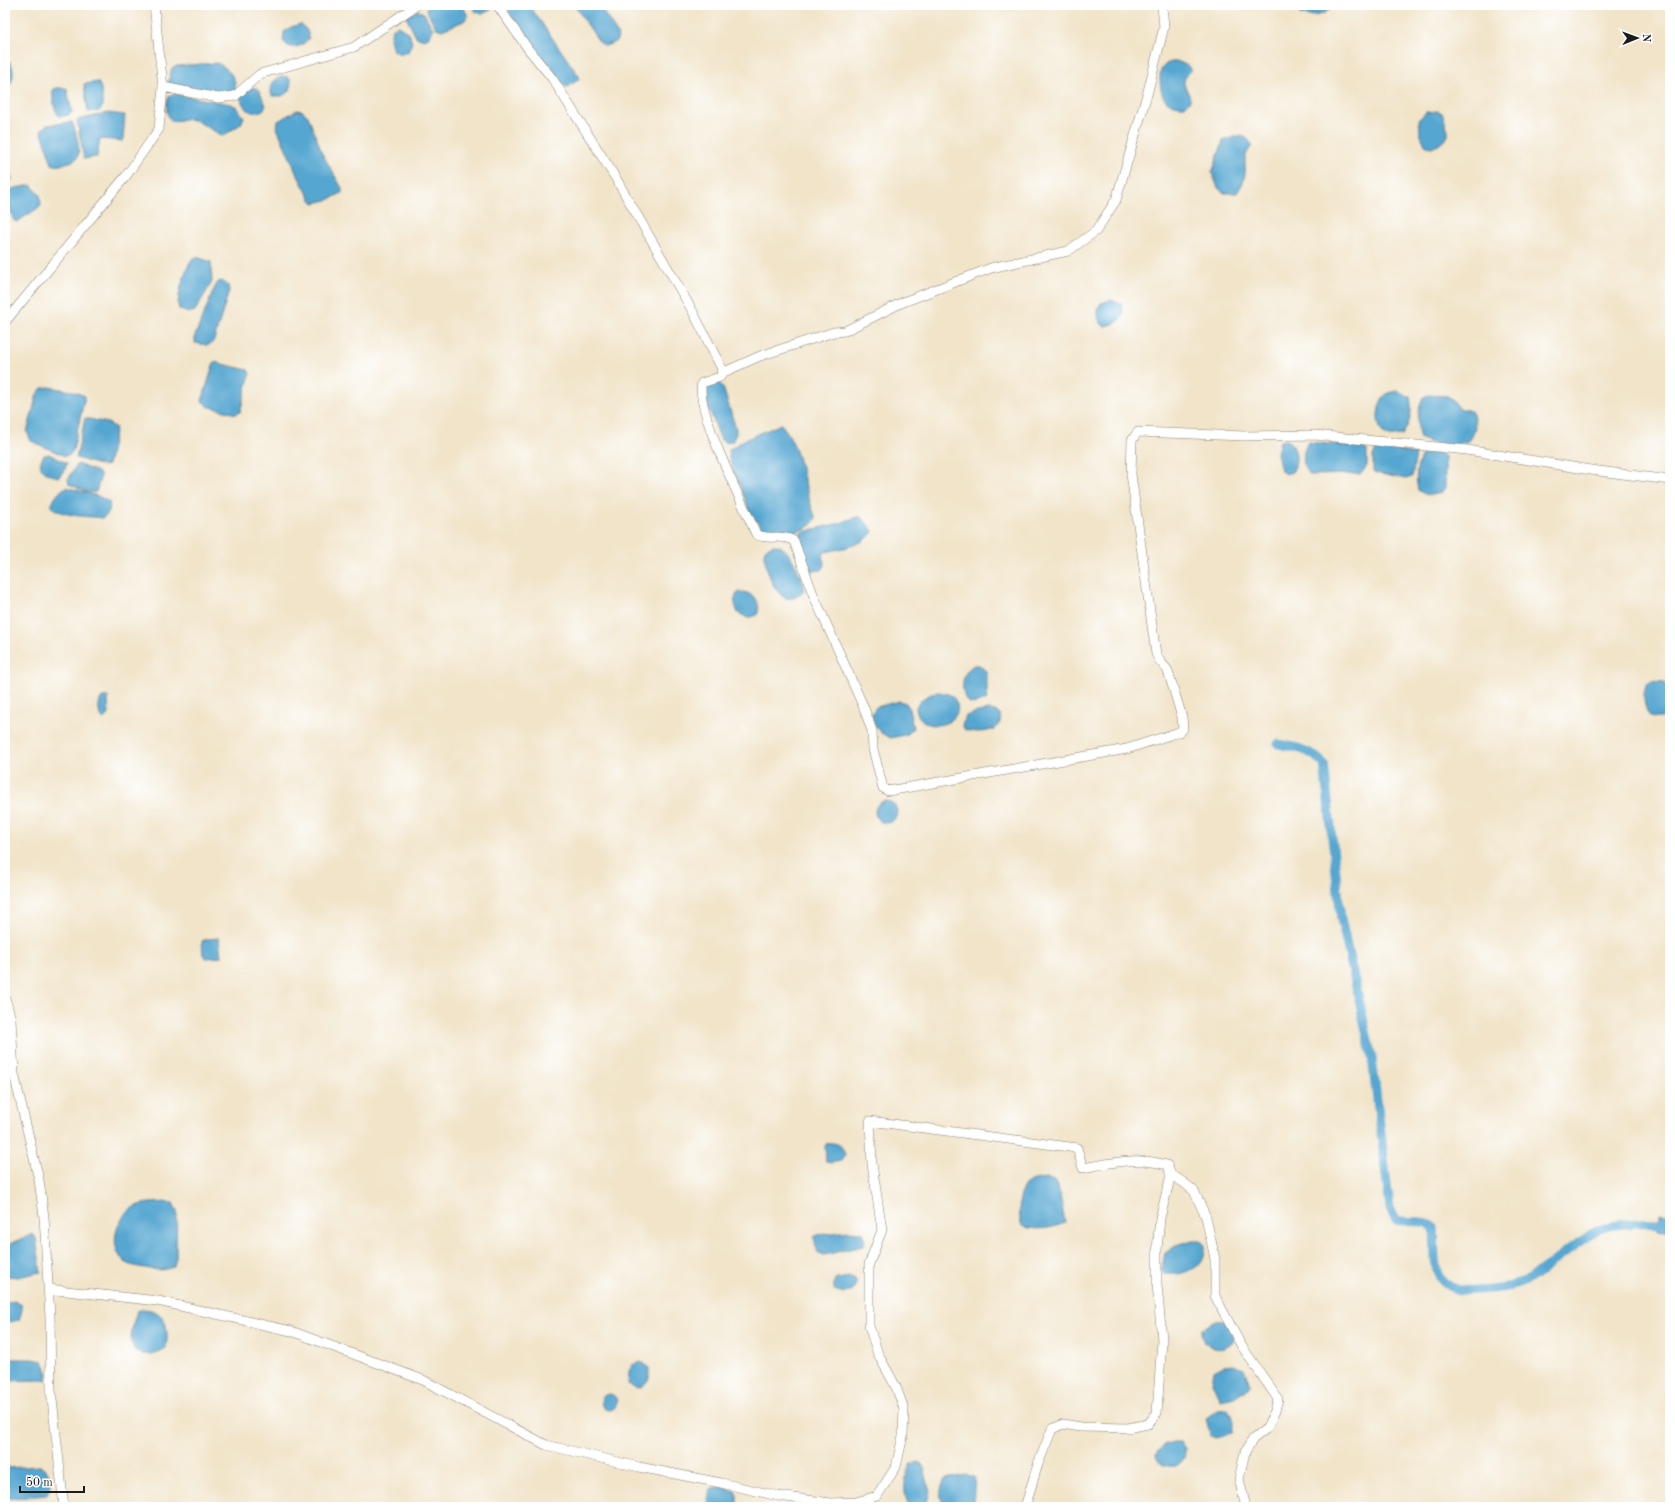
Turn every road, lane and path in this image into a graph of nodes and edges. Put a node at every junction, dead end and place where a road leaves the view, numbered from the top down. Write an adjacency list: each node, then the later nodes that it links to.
1 (154, 5): 5 (street)
2 (418, 5): 5 (street)
3 (497, 5): 7 (street)
4 (1162, 5): 7 (street)
5 (163, 87): 6 (street)
6 (5, 322)
7 (722, 373): 8 (street)
8 (1670, 480)
9 (5, 998): 11 (street)
10 (1171, 1176): 11 (street); 13 (street); 14 (street)
11 (48, 1289): 12 (street)
12 (64, 1507)
13 (1025, 1507)
14 (1246, 1507)

